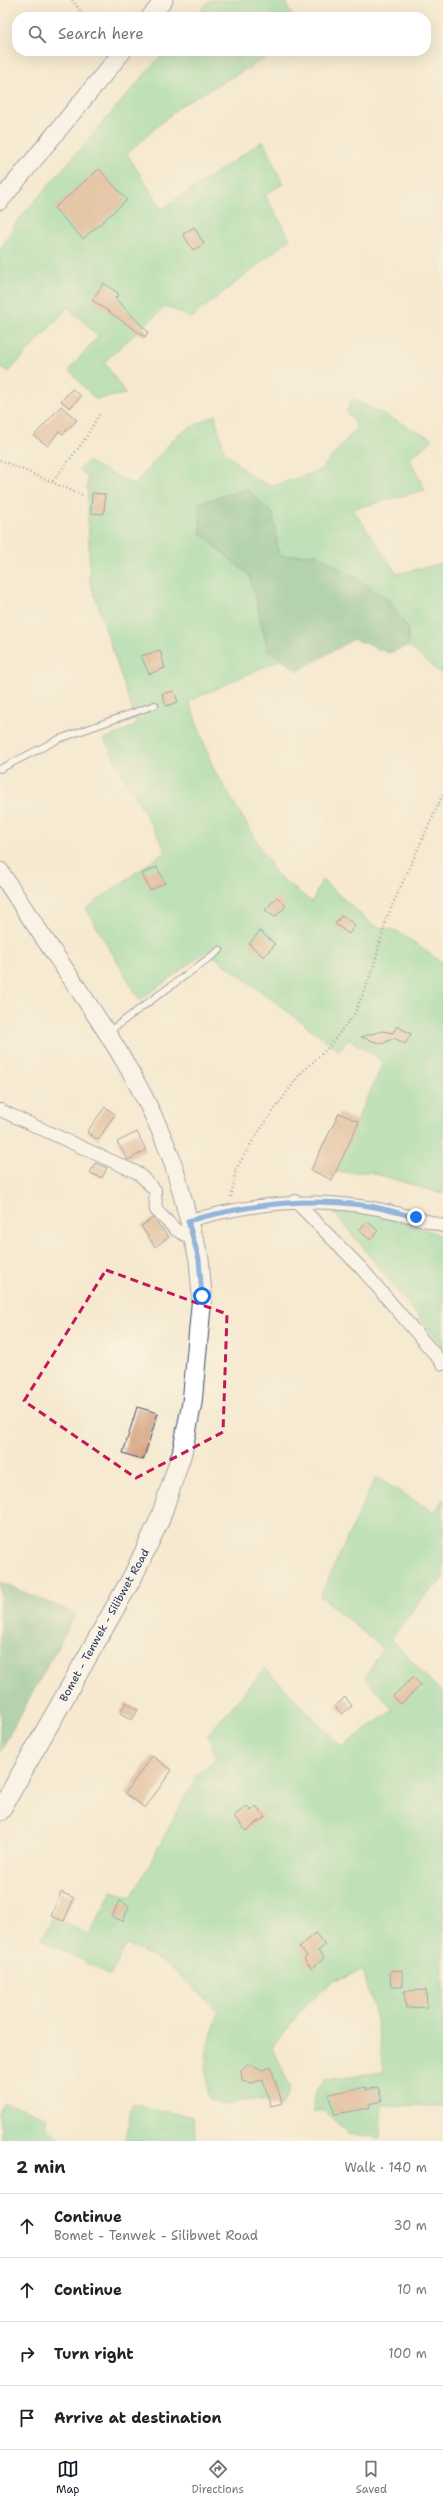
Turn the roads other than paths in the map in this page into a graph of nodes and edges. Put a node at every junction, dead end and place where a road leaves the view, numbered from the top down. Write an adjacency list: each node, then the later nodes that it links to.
1 (164, 0): 2 (main road)
2 (154, 12)
3 (119, 56): 4 (main road)
4 (0, 201)
5 (155, 705): 6 (lane)
6 (0, 768)
7 (0, 872): 9 (main road)
8 (220, 950): 9 (lane)
9 (107, 1033): 12 (main road)
10 (0, 1110): 14 (street)
11 (295, 1201): 12 (street); 13 (street); 15 (street)
12 (188, 1221): 14 (main road)
13 (443, 1226)
14 (194, 1240): 16 (main road, Bomet - Tenwek - Silibwet Road)
15 (443, 1364)
16 (0, 1811)

